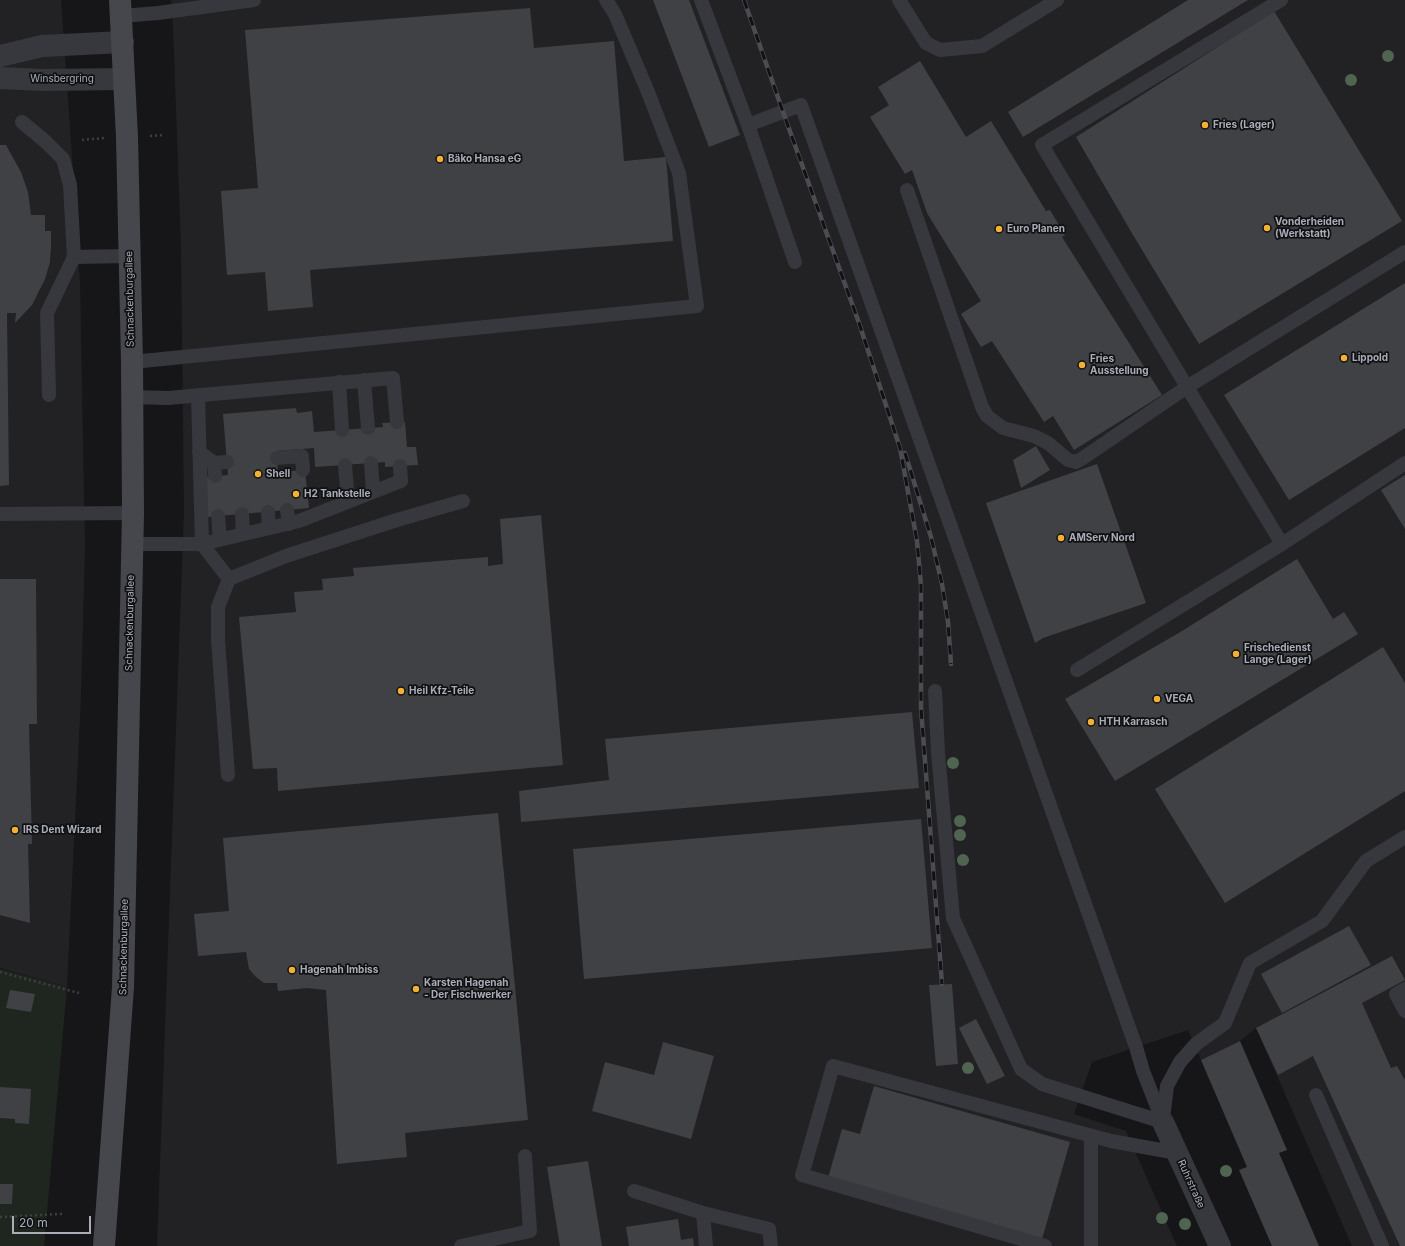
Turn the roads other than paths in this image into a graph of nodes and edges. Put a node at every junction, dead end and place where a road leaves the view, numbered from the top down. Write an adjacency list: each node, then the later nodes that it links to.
1 (254, 0): 7 (lane)
2 (606, 0): 19 (lane)
3 (700, 0): 13 (lane)
4 (899, 0): 5 (lane)
5 (1057, 0)
6 (1281, 0): 22 (lane)
7 (121, 8): 8 (main road, Schnackenburgallee)
8 (123, 42): 9 (street); 11 (main road, Schnackenburgallee)
9 (0, 56)
10 (0, 78): 11 (street, Winsbergring)
11 (124, 79): 16 (main road, Schnackenburgallee)
12 (22, 122): 17 (lane)
13 (748, 125): 18 (lane); 59 (lane)
14 (907, 190): 22 (lane)
15 (1405, 252): 22 (lane)
16 (129, 256): 17 (lane); 19 (main road, Schnackenburgallee)
17 (74, 257): 24 (lane)
18 (795, 262)
19 (132, 362): 25 (main road, Schnackenburgallee)
20 (364, 380): 21 (lane); 26 (lane); 27 (lane)
21 (338, 382): 23 (lane); 28 (lane)
22 (1188, 387): 50 (lane)
23 (198, 395): 25 (lane); 29 (lane)
24 (49, 396)
25 (132, 397): 41 (main road, Schnackenburgallee)
26 (397, 422)
27 (368, 428)
28 (342, 430)
29 (199, 452): 35 (lane); 49 (lane)
30 (282, 463): 36 (lane)
31 (371, 463): 37 (lane)
32 (1405, 463): 50 (lane)
33 (345, 465): 39 (lane)
34 (400, 466): 37 (lane)
35 (219, 467)
36 (303, 470)
37 (373, 492): 39 (lane)
38 (463, 501): 51 (lane)
39 (348, 502): 45 (lane)
40 (268, 512): 45 (lane)
41 (133, 513): 42 (lane); 48 (main road, Schnackenburgallee)
42 (0, 514)
43 (242, 514): 46 (lane)
44 (218, 516): 47 (lane)
45 (269, 528): 46 (lane)
46 (243, 534): 47 (lane)
47 (220, 539): 49 (lane)
48 (132, 544): 49 (lane); 65 (main road, Schnackenburgallee)
49 (202, 544): 51 (lane)
50 (1282, 544): 52 (lane)
51 (229, 579): 54 (lane)
52 (1078, 670)
53 (935, 691): 59 (lane)
54 (228, 775)
55 (1405, 837): 59 (lane)
56 (1405, 989): 57 (lane)
57 (1405, 1012)
58 (1316, 1095): 72 (lane)
59 (1163, 1122): 61 (street, Ruhrstraße)
60 (1091, 1136): 61 (lane); 69 (lane); 70 (lane)
61 (1178, 1153): 71 (street, Ruhrstraße)
62 (525, 1156): 66 (lane)
63 (634, 1190): 64 (lane)
64 (703, 1213): 67 (lane); 68 (lane)
65 (104, 1246)
66 (461, 1246)
67 (706, 1246)
68 (771, 1246)
69 (1045, 1246)
70 (1091, 1246)
71 (1220, 1246)
72 (1382, 1246)

